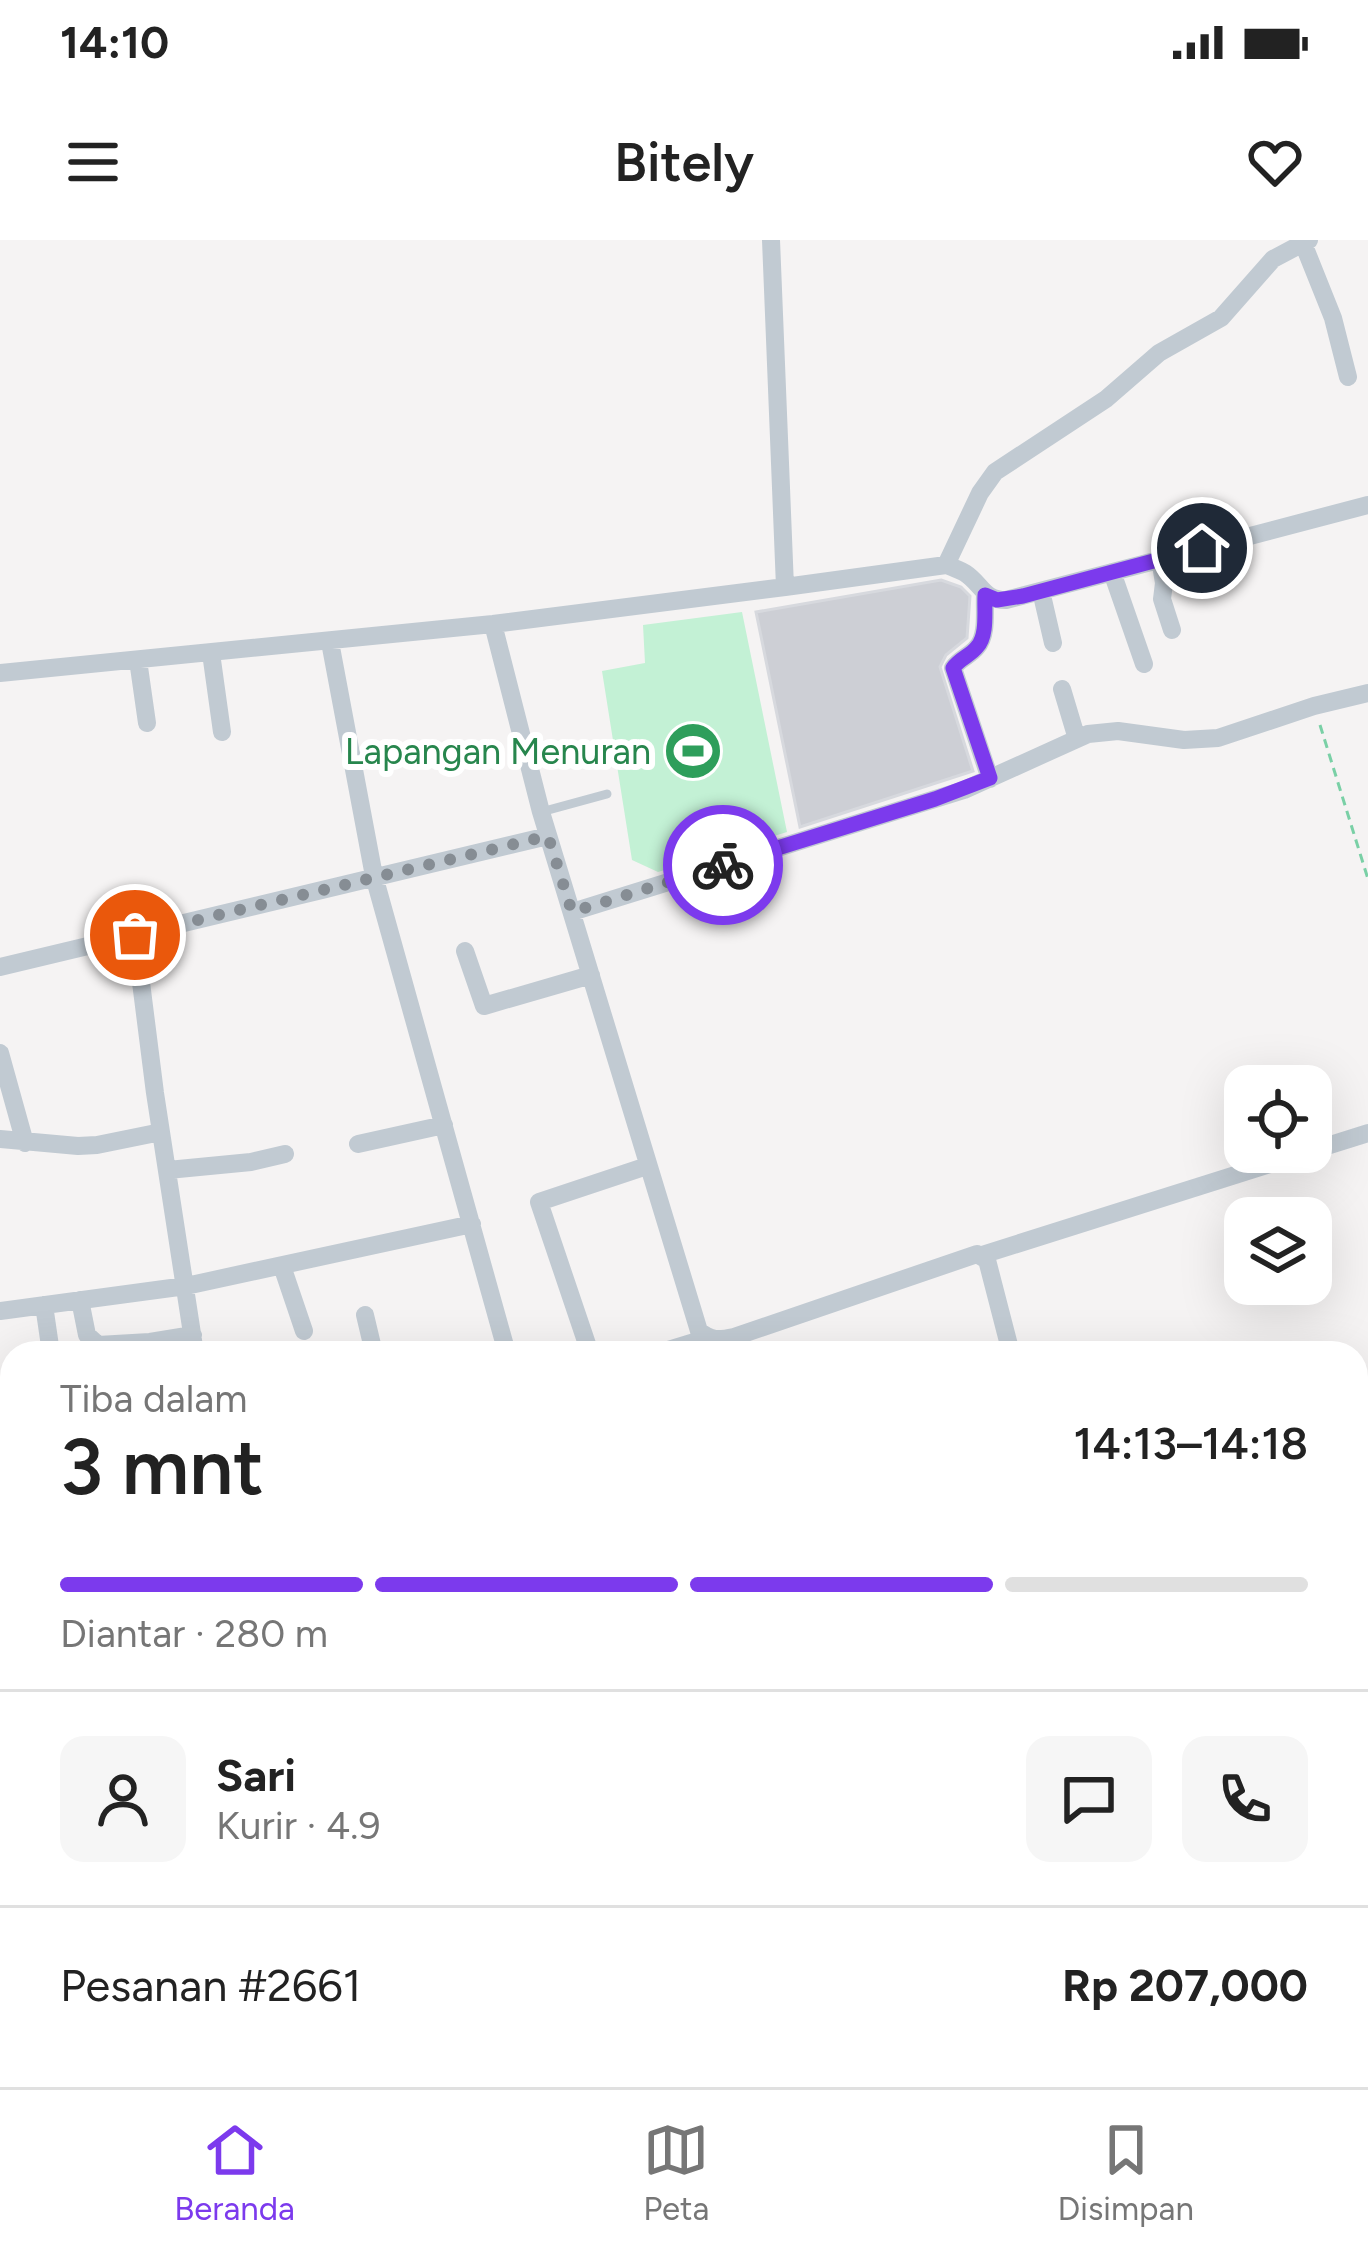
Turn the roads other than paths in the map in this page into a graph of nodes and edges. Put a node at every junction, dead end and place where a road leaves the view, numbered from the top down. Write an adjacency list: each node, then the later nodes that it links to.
1 (771, 240): 8 (street)
2 (1306, 241): 3 (street); 6 (street)
3 (1348, 377)
4 (1368, 505): 5 (street)
5 (1160, 559): 7 (street); 12 (street)
6 (946, 565): 8 (street); 10 (street)
7 (1112, 572): 9 (street); 17 (street)
8 (785, 587): 11 (street)
9 (1041, 591): 10 (street); 14 (street)
10 (985, 595): 24 (street)
11 (494, 624): 13 (street); 26 (street)
12 (1172, 630)
13 (330, 642): 15 (street); 28 (street)
14 (1053, 643)
15 (211, 653): 16 (street); 22 (street)
16 (138, 660): 18 (street); 21 (street)
17 (1144, 664)
18 (0, 673)
19 (1062, 689): 23 (street)
20 (1368, 693): 23 (street)
21 (146, 723)
22 (222, 732)
23 (1077, 739): 24 (street)
24 (990, 778): 29 (street)
25 (607, 794): 26 (lane)
26 (541, 812): 27 (street)
27 (548, 836): 28 (street); 29 (street)
28 (374, 876): 30 (street); 35 (street)
29 (572, 912): 33 (street)
30 (135, 935): 32 (street); 36 (street)
31 (466, 951): 33 (street)
32 (0, 967)
33 (591, 975): 43 (street)
34 (0, 1053): 39 (street)
35 (444, 1125): 40 (street); 46 (street)
36 (161, 1132): 39 (street); 44 (street)
37 (1368, 1133): 41 (street)
38 (0, 1139): 39 (street)
39 (25, 1143)
40 (358, 1144)
41 (1332, 1145)
42 (285, 1154): 44 (street)
43 (647, 1166): 55 (street); 61 (street)
44 (168, 1170): 49 (street)
45 (1242, 1173): 47 (street)
46 (472, 1224): 48 (street); 60 (street)
47 (982, 1255): 55 (street); 63 (street)
48 (282, 1266): 49 (street); 54 (street)
49 (186, 1286): 50 (street); 58 (street)
50 (80, 1300): 51 (street); 57 (street)
51 (44, 1304): 52 (street); 56 (street)
52 (0, 1311)
53 (365, 1315): 59 (street)
54 (304, 1331)
55 (707, 1338): 62 (street)
56 (49, 1341)
57 (94, 1341)
58 (194, 1341)
59 (371, 1341)
60 (504, 1341)
61 (586, 1341)
62 (697, 1341)
63 (1008, 1341)

